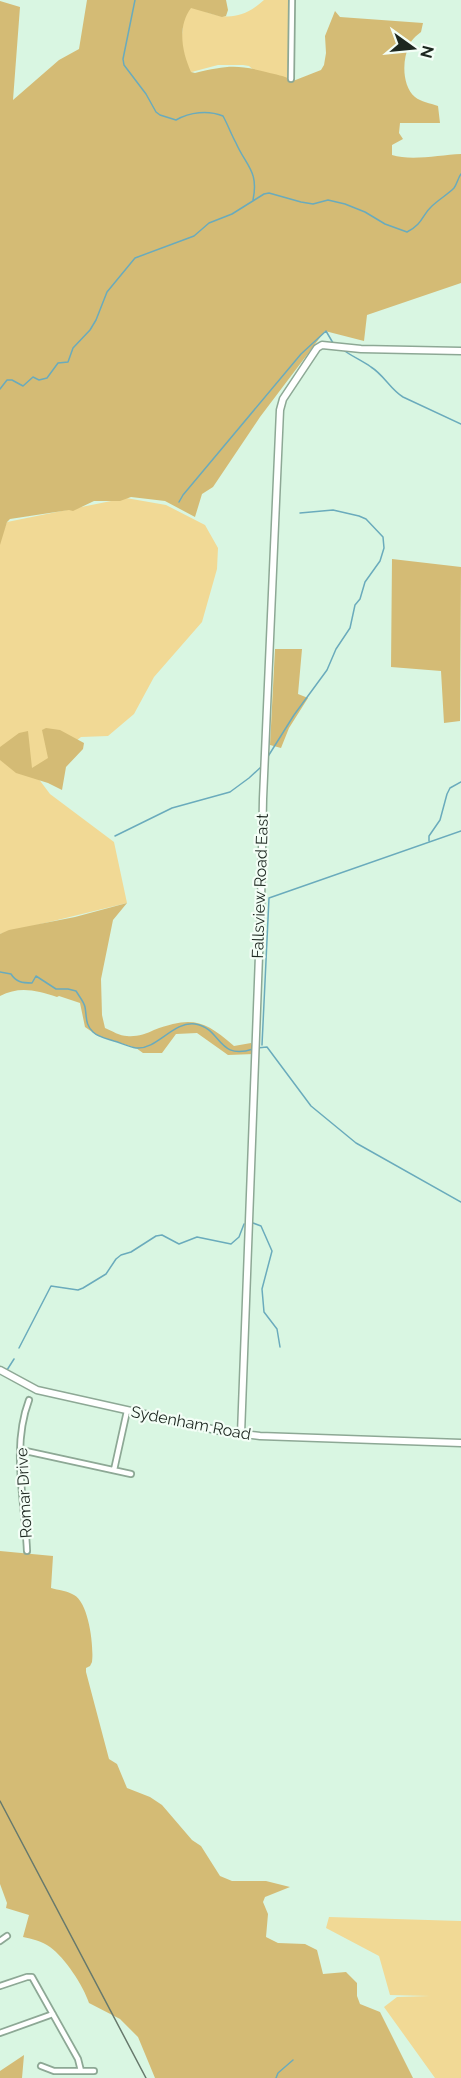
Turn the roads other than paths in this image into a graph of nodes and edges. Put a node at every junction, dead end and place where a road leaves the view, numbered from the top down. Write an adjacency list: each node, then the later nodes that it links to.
1 (292, 0): 2 (street)
2 (291, 79)
3 (461, 351): 7 (street, Fallsview Road East)
4 (0, 1370): 6 (street, Sydenham Road)
5 (29, 1400): 9 (street, Romar Drive)
6 (127, 1411): 7 (street, Sydenham Road); 10 (street)
7 (241, 1434): 8 (street, Sydenham Road)
8 (461, 1443)
9 (21, 1450): 10 (street); 12 (street, Romar Drive)
10 (114, 1470): 11 (street)
11 (131, 1474)
12 (27, 1551)
13 (7, 1936): 14 (street)
14 (0, 1941)
15 (0, 1986): 16 (street)
16 (53, 2014): 17 (street); 19 (street)
17 (0, 2033)
18 (41, 2066): 19 (street)
19 (81, 2071): 20 (street)
20 (94, 2071)

